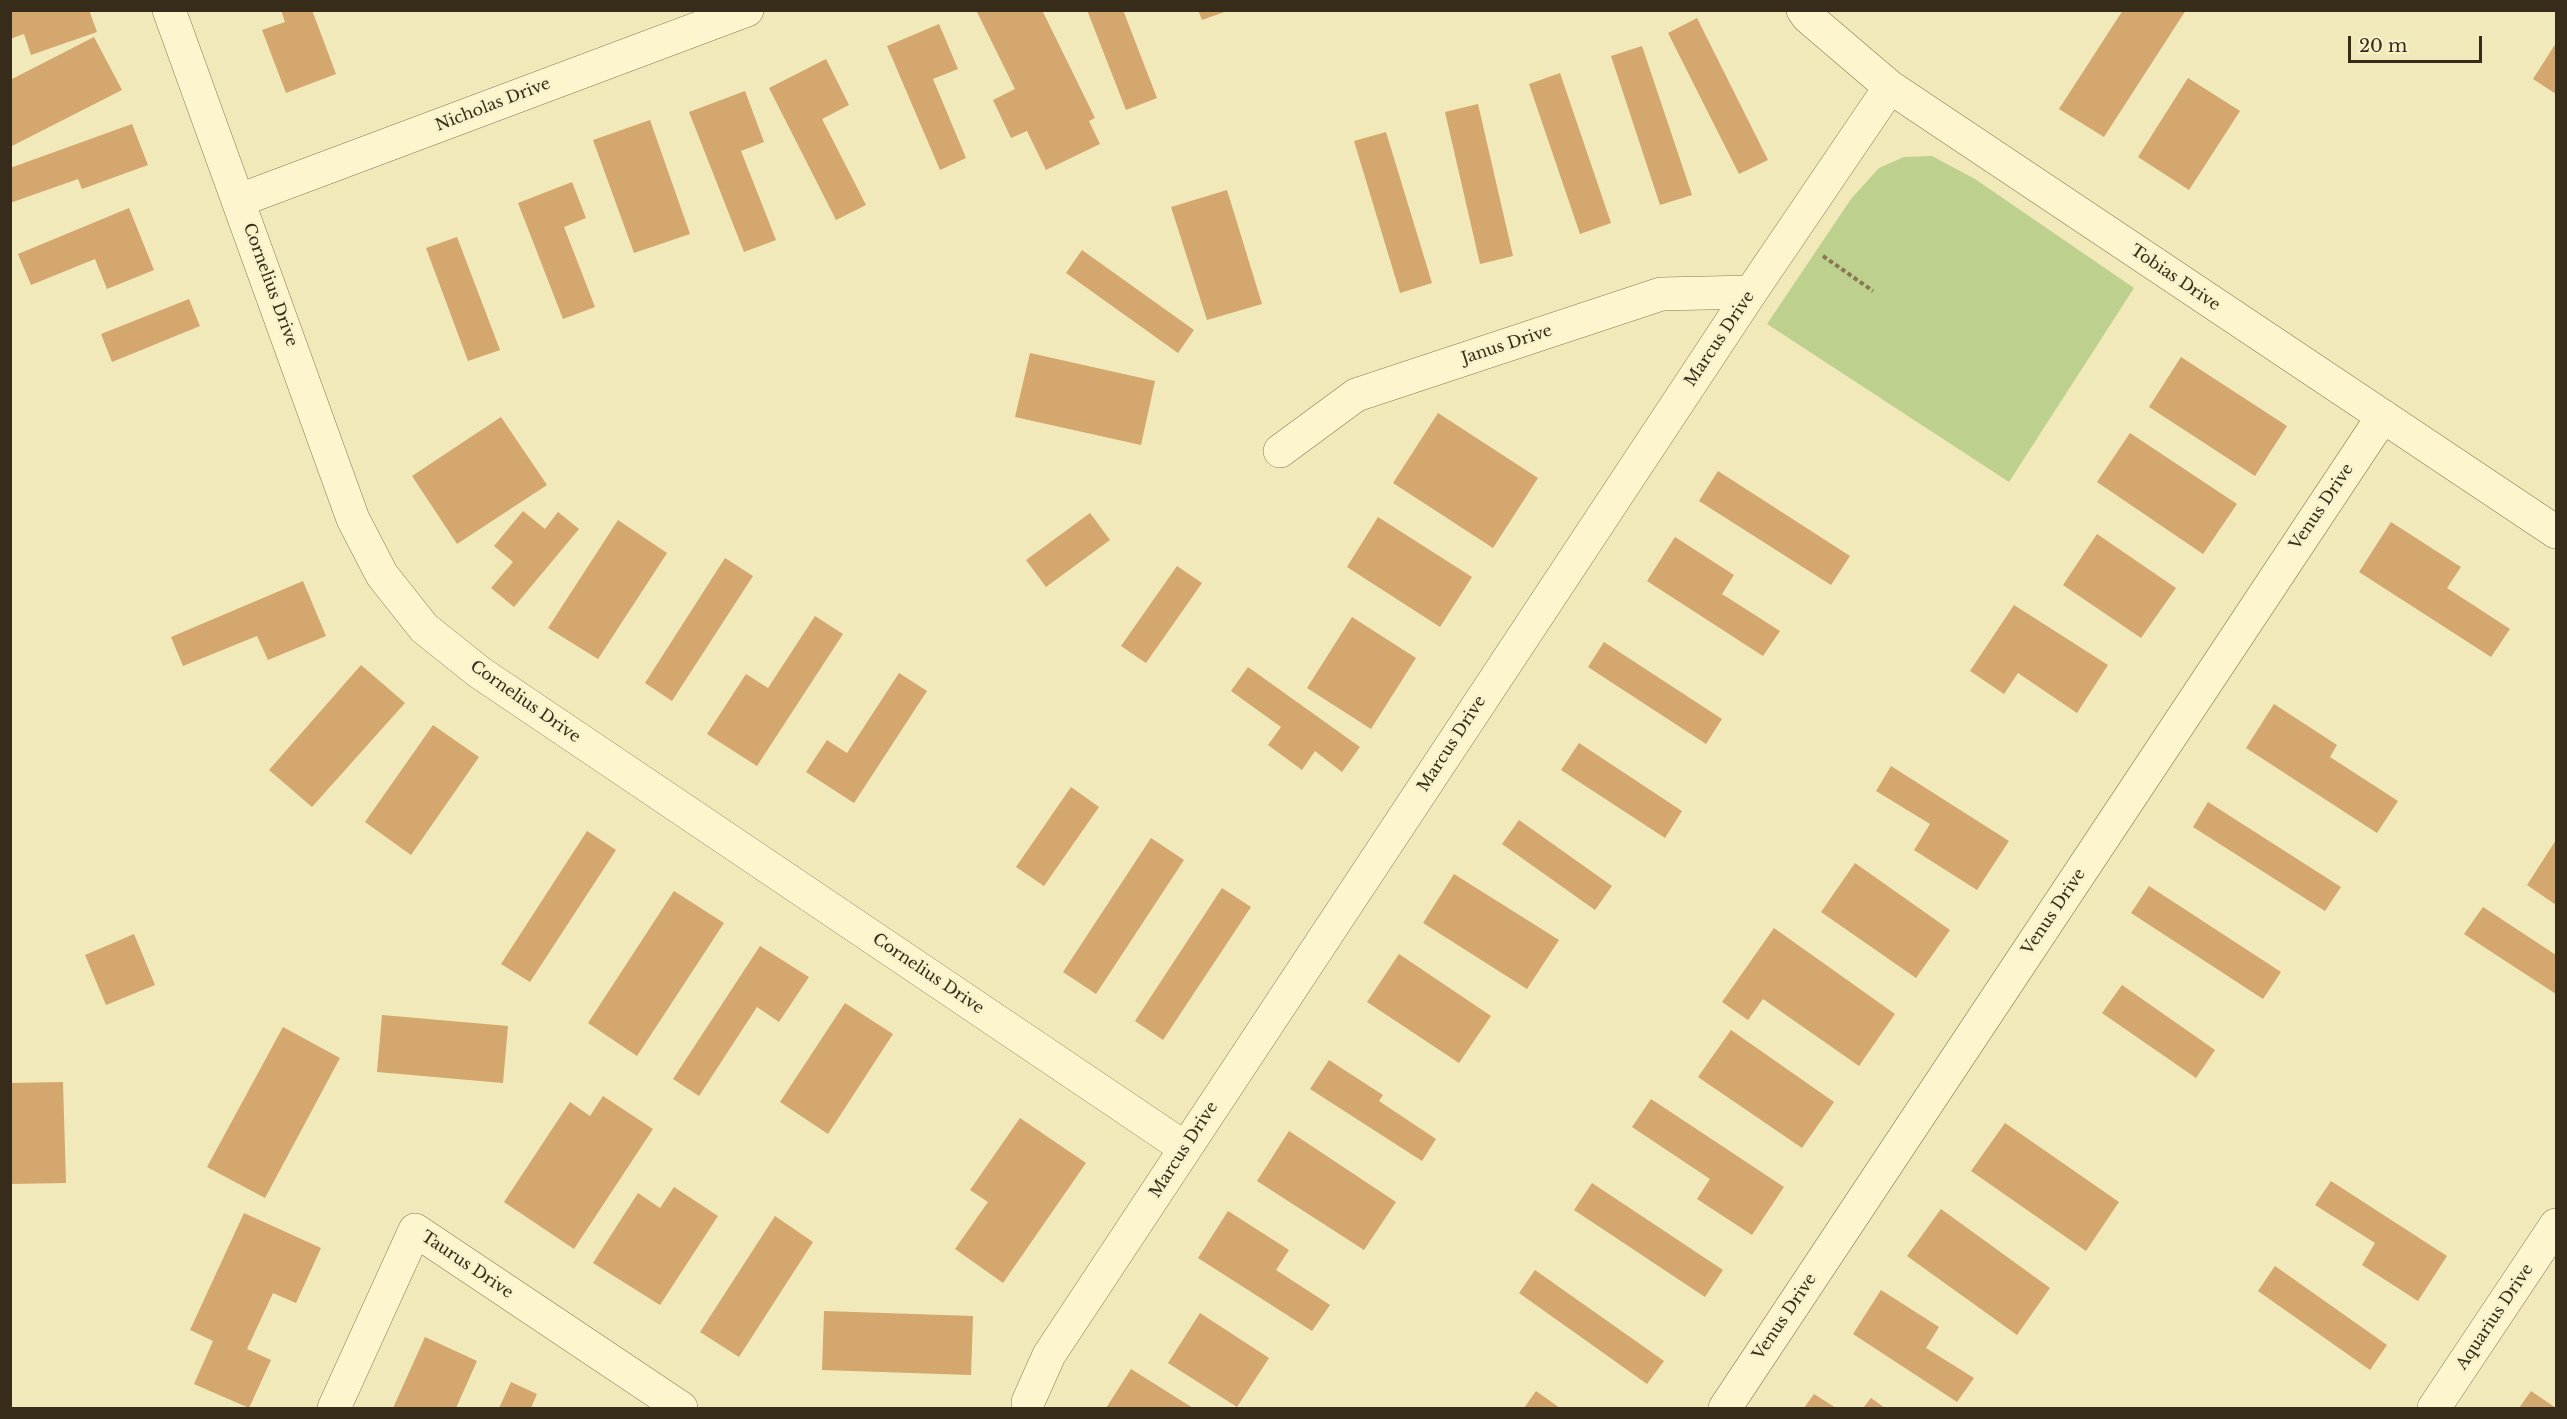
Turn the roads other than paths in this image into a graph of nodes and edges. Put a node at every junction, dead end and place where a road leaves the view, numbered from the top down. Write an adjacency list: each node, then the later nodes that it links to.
1 (169, 10): 5 (street, Cornelius Drive)
2 (747, 10): 5 (street, Nicholas Drive)
3 (1803, 10): 4 (street, Tobias Drive)
4 (1890, 87): 6 (street, Marcus Drive); 7 (street, Tobias Drive)
5 (240, 200): 10 (street, Cornelius Drive)
6 (1751, 292): 8 (street, Janus Drive); 10 (street, Marcus Drive)
7 (2383, 416): 9 (street, Tobias Drive); 15 (street, Venus Drive)
8 (1280, 451)
9 (2556, 532)
10 (1185, 1148): 14 (street, Marcus Drive)
11 (2556, 1225): 16 (street, Aquarius Drive)
12 (334, 1408): 13 (street, Taurus Drive)
13 (681, 1408)
14 (1028, 1408)
15 (1725, 1408)
16 (2434, 1408)

